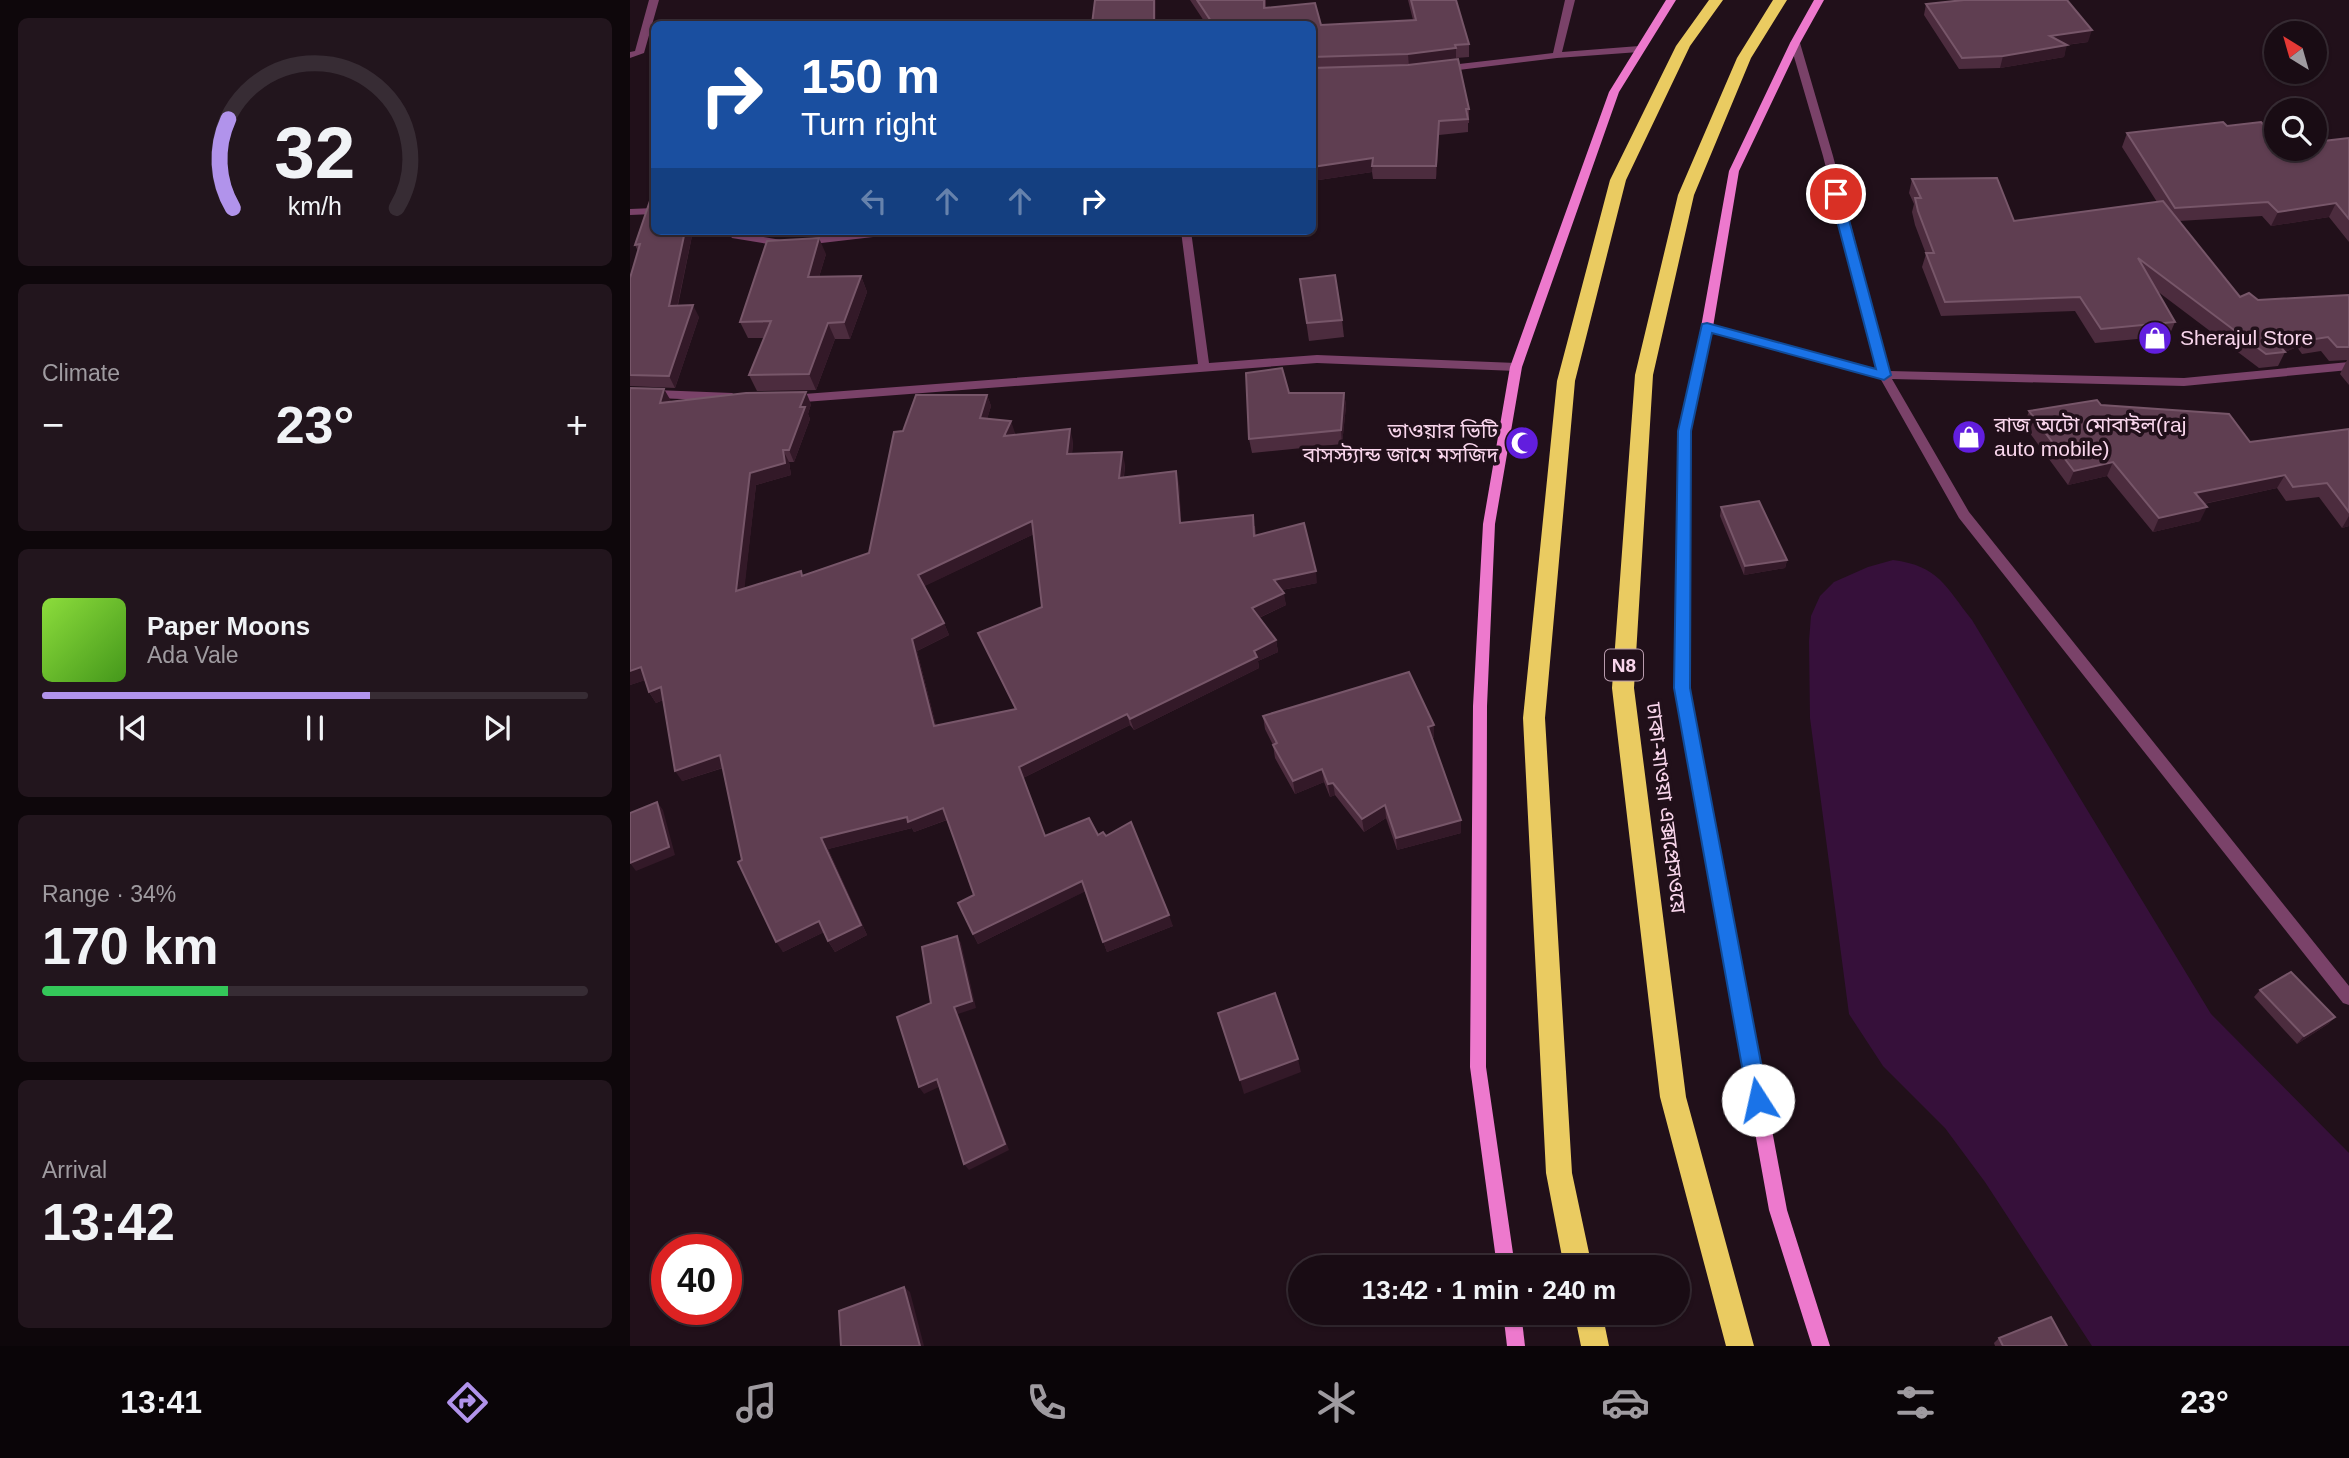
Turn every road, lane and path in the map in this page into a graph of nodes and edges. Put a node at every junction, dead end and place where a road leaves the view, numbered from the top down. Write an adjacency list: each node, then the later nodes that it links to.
1 (654, 0): 9 (street)
2 (1570, 0): 10 (street)
3 (1671, 0): 8 (street)
4 (1716, 0): 27 (highway)
5 (1780, 0): 32 (highway, ঢাকা-মাওয়া এক্সপ্রেসওয়ে / N8)
6 (1819, 0): 7 (street)
7 (1795, 43): 17 (street); 21 (street)
8 (1639, 49): 10 (street); 20 (street)
9 (630, 55)
10 (1557, 55): 11 (street)
11 (1436, 70)
12 (651, 211): 13 (street)
13 (630, 212)
14 (735, 235): 15 (street)
15 (865, 235)
16 (1187, 235): 19 (street)
17 (1707, 327): 21 (street); 33 (street)
18 (2349, 366): 21 (street)
19 (1204, 368): 20 (street); 24 (street)
20 (1516, 368): 26 (street)
21 (1884, 375): 25 (street)
22 (630, 393): 23 (street)
23 (747, 397)
24 (773, 398)
25 (2349, 998)
26 (1504, 1255)
27 (1576, 1255)
28 (1514, 1325): 30 (street)
29 (1591, 1325): 31 (highway)
30 (1516, 1346)
31 (1595, 1346)
32 (1740, 1346)
33 (1821, 1346)

